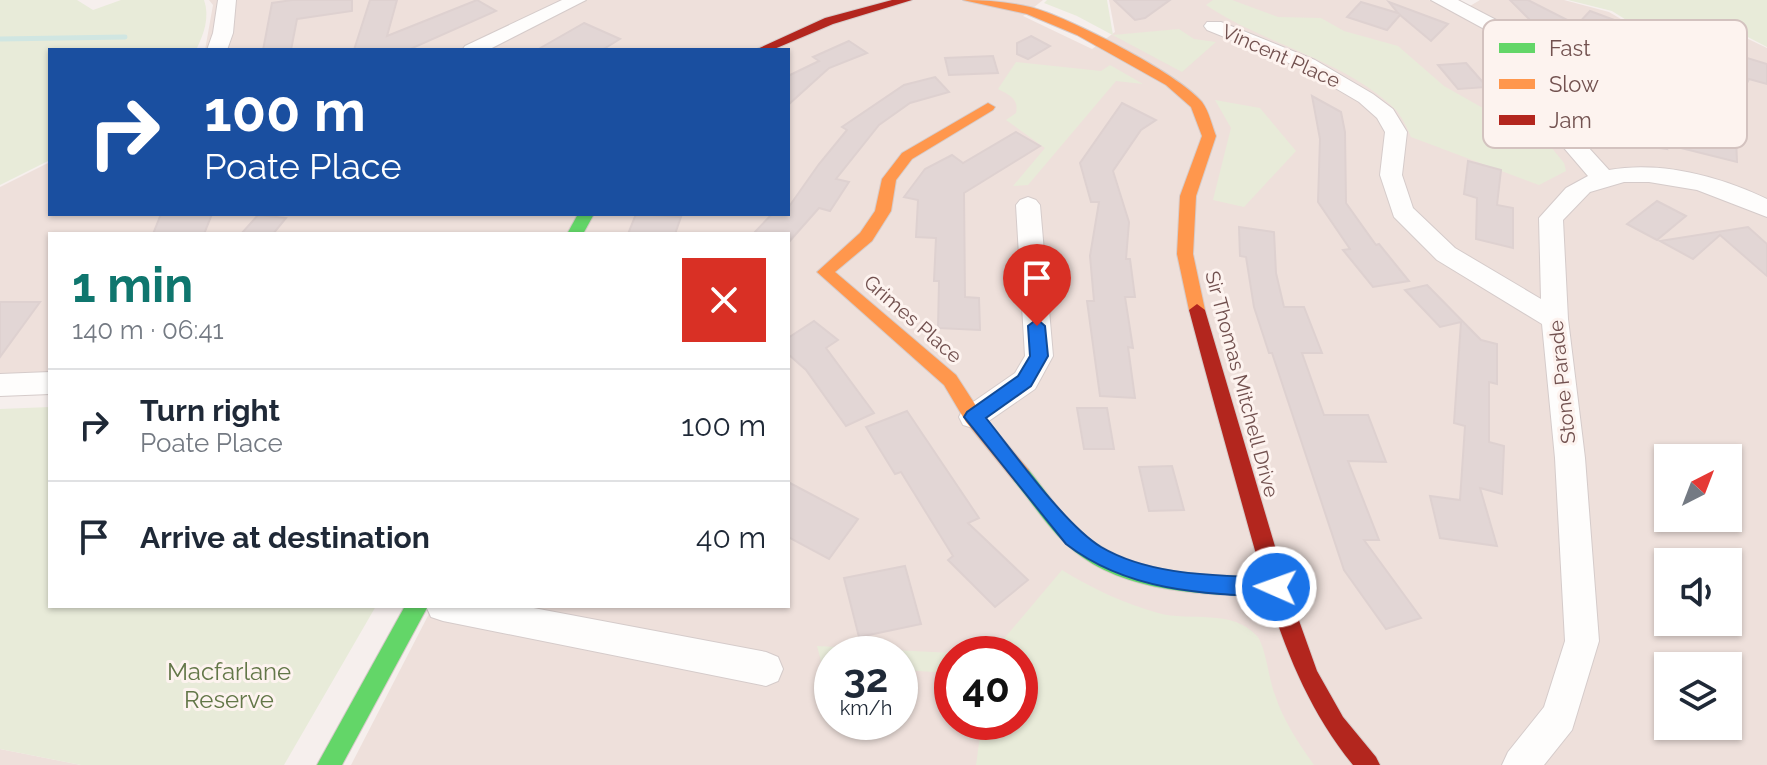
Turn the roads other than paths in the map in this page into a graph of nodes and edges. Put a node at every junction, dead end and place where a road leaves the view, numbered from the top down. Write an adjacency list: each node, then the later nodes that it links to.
1 (227, 0): 8 (street)
2 (577, 0): 9 (street)
3 (906, 0): 10 (street)
4 (969, 0): 20 (street, Sir Thomas Mitchell Drive)
5 (1440, 0): 6 (street)
6 (1483, 20)
7 (1214, 26): 16 (street, Vincent Place)
8 (218, 48)
9 (476, 48)
10 (766, 48)
11 (988, 107): 19 (street, Grimes Place)
12 (1576, 148): 13 (street)
13 (1604, 179): 14 (street, Stone Parade); 16 (street, Stone Parade)
14 (1763, 199)
15 (1028, 205): 19 (street)
16 (1555, 319): 26 (street, Stone Parade)
17 (48, 383): 18 (street)
18 (0, 385)
19 (973, 417): 20 (street, Grimes Place)
20 (1276, 587): 25 (street, Sir Thomas Mitchell Drive)
21 (416, 608): 24 (street)
22 (453, 608): 23 (street)
23 (766, 669)
24 (329, 765)
25 (1368, 765)
26 (1521, 765)

